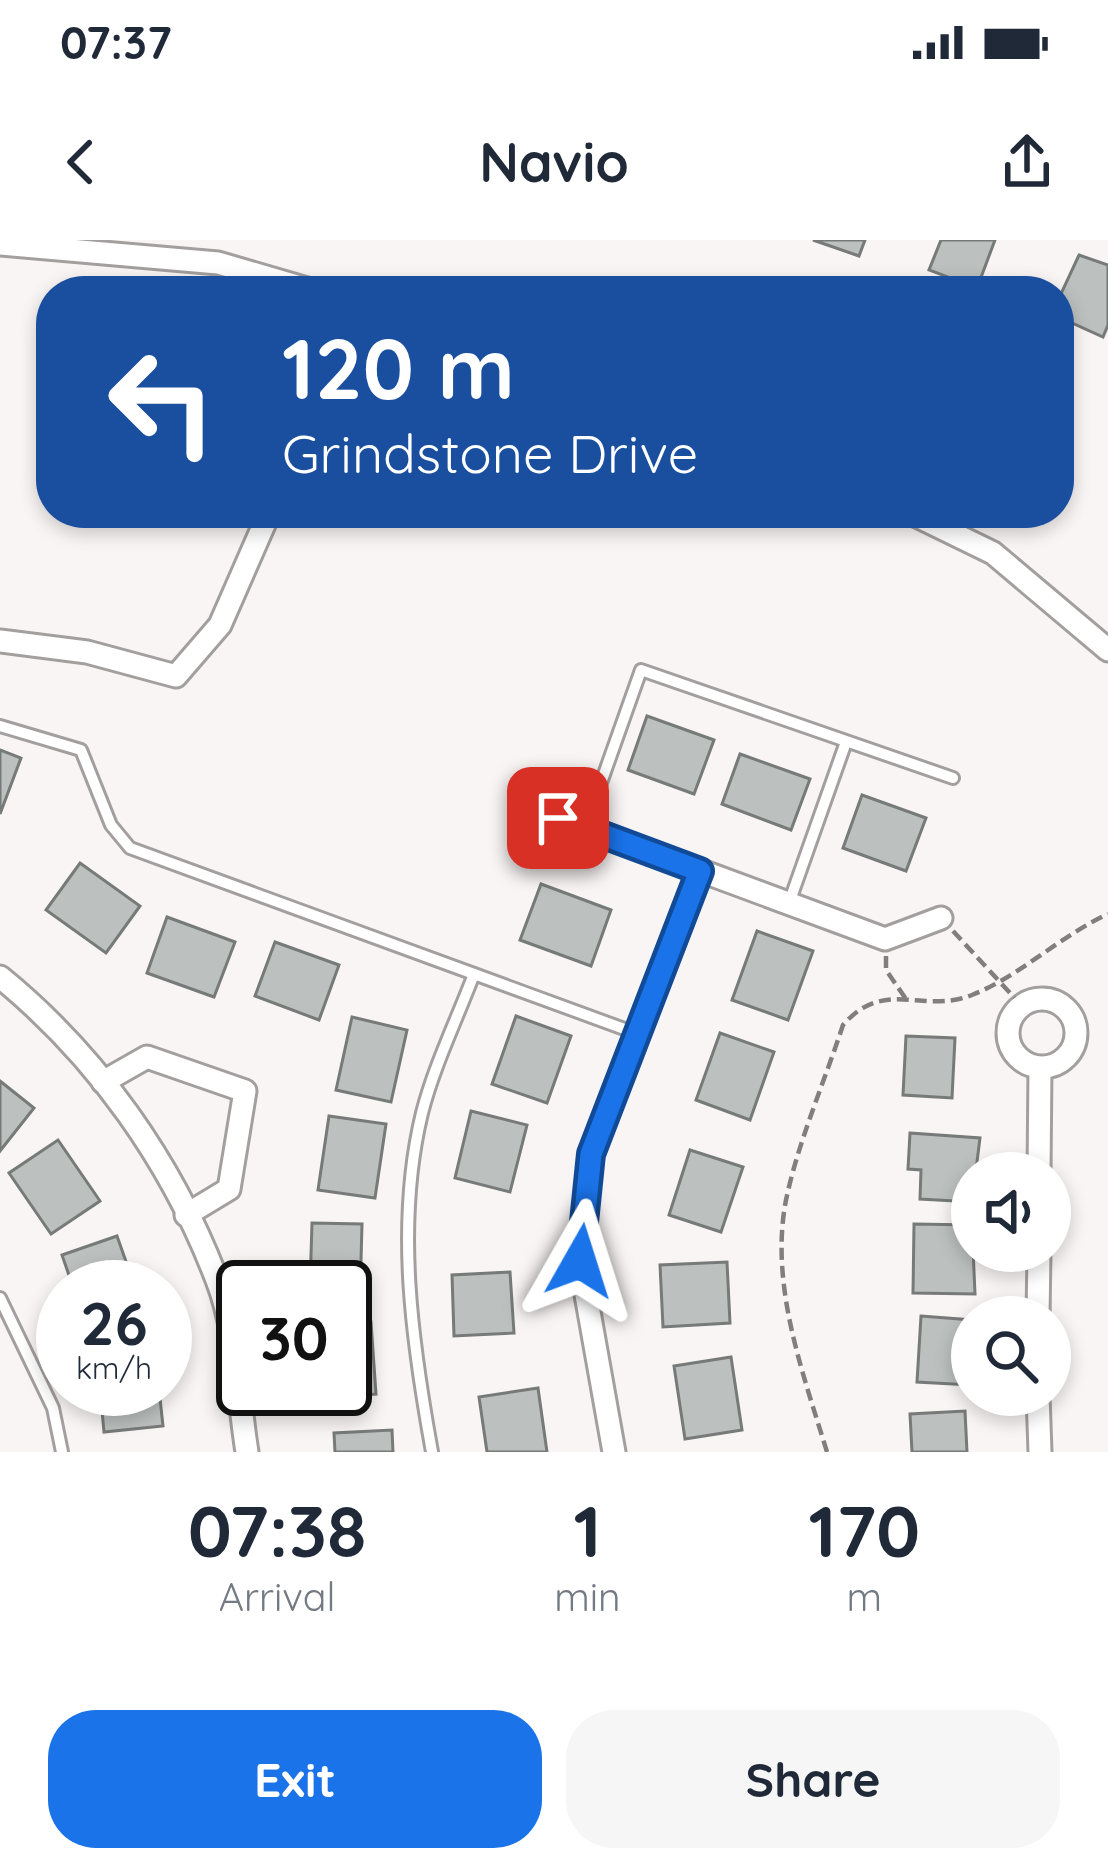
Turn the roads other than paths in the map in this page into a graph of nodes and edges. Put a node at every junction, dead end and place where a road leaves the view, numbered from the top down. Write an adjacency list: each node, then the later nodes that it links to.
1 (0, 244): 2 (street)
2 (263, 276)
3 (262, 528): 5 (street)
4 (942, 528): 6 (street)
5 (0, 641)
6 (1108, 650)
7 (0, 726): 15 (lane)
8 (846, 742): 9 (lane); 11 (lane); 13 (lane)
9 (952, 778)
10 (547, 782): 11 (street)
11 (585, 828): 12 (street)
12 (700, 871): 13 (street); 17 (street)
13 (789, 903): 14 (street)
14 (941, 918)
15 (474, 974): 17 (lane); 26 (lane)
16 (0, 977): 19 (street)
17 (638, 1034): 27 (street)
18 (1040, 1067): 18 (street); 20 (street)
19 (103, 1082): 21 (street); 21 (street)
20 (1040, 1152)
21 (186, 1214): 25 (street)
22 (0, 1298): 24 (lane)
23 (1039, 1416): 28 (street)
24 (62, 1452)
25 (248, 1452)
26 (432, 1452)
27 (614, 1452)
28 (1040, 1452)

